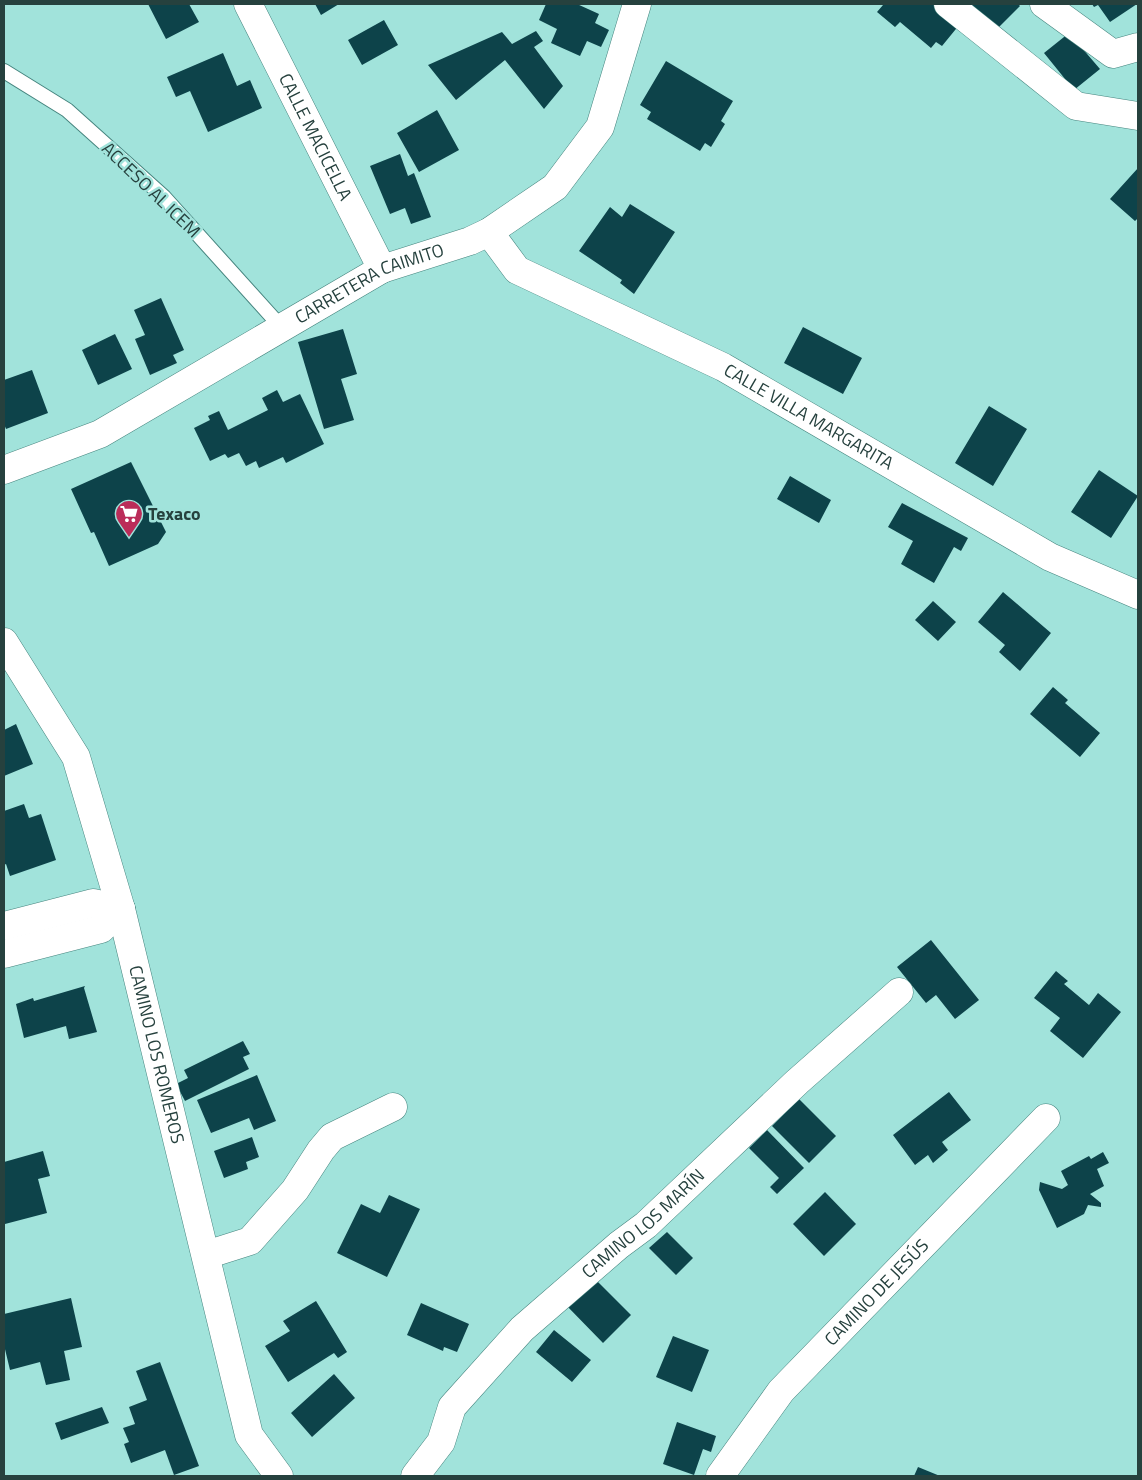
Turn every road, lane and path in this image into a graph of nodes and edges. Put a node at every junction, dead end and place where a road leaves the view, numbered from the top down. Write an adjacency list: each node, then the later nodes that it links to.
1 (248, 4): 9 (street, CALLE MACICELLA)
2 (637, 4): 8 (street, CARRETERA CAIMITO)
3 (948, 4): 7 (street)
4 (1044, 4): 5 (street)
5 (1138, 47)
6 (4, 70): 10 (lane, ACCESO AL ICEM)
7 (1138, 116)
8 (489, 232): 9 (street, CARRETERA CAIMITO); 12 (street, CALLE VILLA MARGARITA)
9 (382, 269): 10 (street, CARRETERA CAIMITO)
10 (282, 328): 11 (street, CARRETERA CAIMITO)
11 (4, 470)
12 (1138, 595)
13 (4, 642): 14 (street, CAMINO LOS ROMEROS)
14 (121, 909): 15 (street); 16 (street); 20 (street, CAMINO LOS ROMEROS)
15 (4, 926)
16 (4, 954)
17 (899, 992): 22 (street, CAMINO LOS MARÍN)
18 (393, 1107): 20 (street)
19 (1046, 1118): 23 (street, CAMINO DE JESÚS)
20 (206, 1255): 21 (street, CAMINO LOS ROMEROS)
21 (279, 1476)
22 (415, 1476)
23 (720, 1476)

